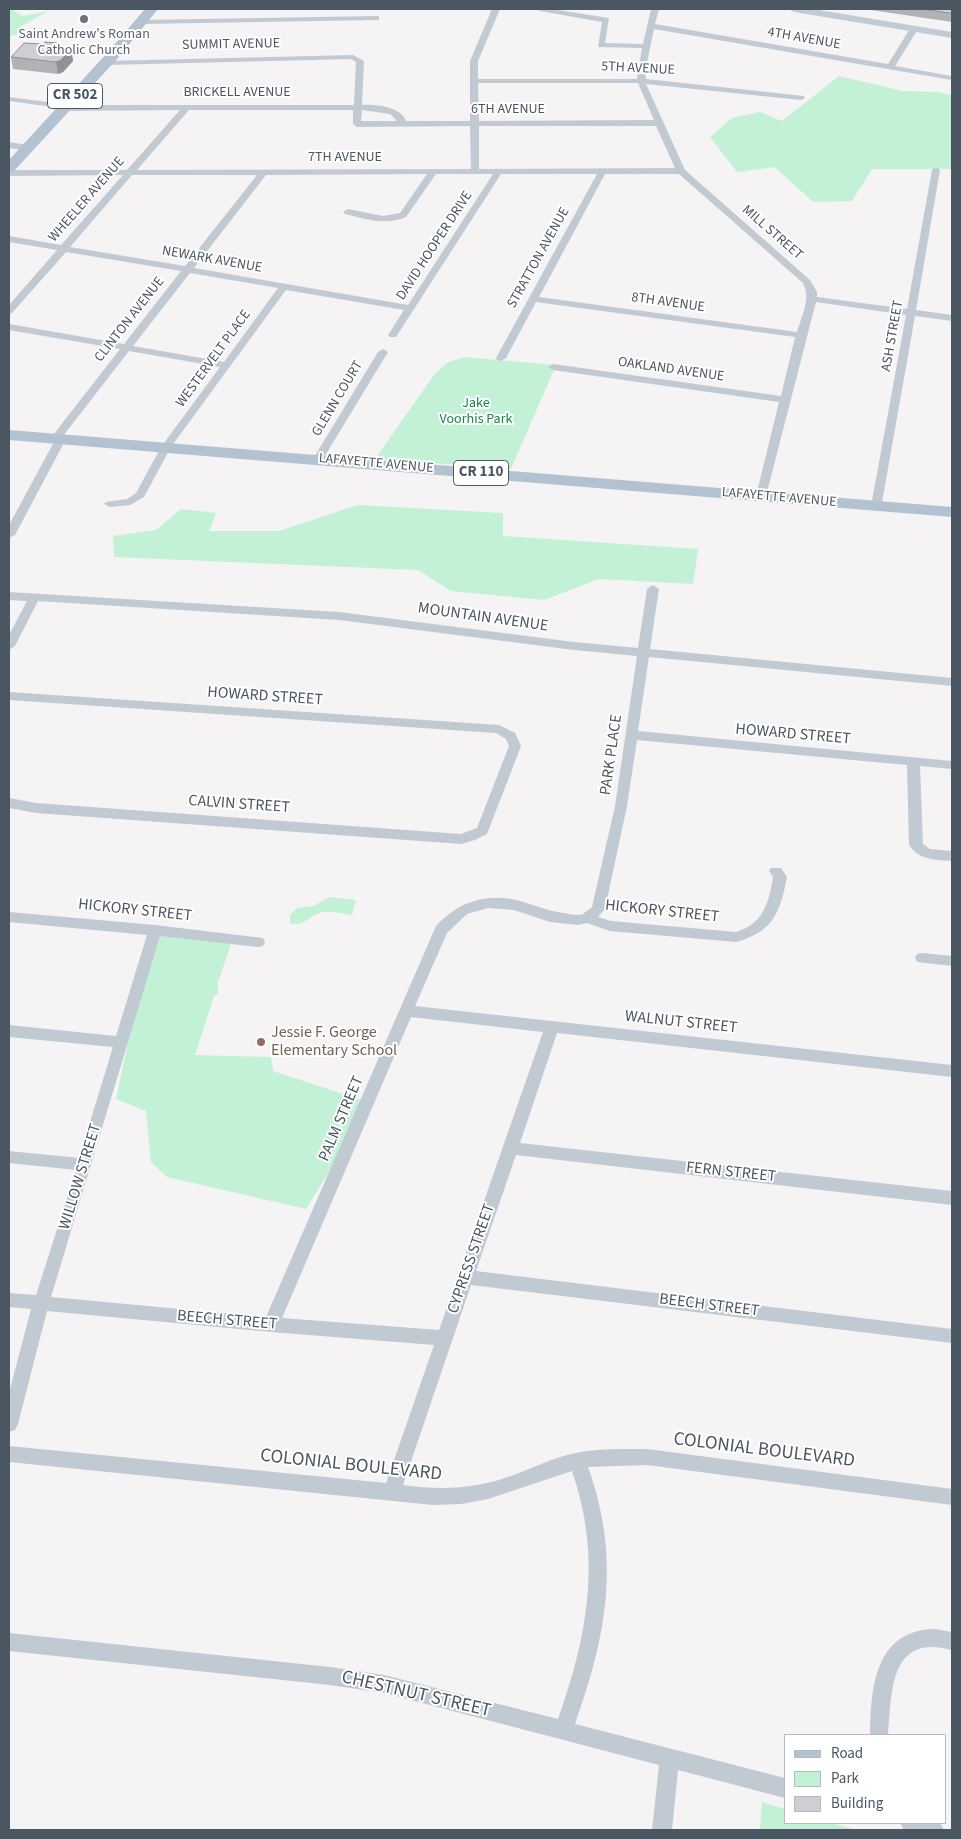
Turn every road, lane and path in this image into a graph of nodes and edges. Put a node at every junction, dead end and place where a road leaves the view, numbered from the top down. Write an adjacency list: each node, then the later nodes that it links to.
1 (152, 9): 9 (main road, CR 502)
2 (260, 9): 8 (street)
3 (496, 9): 17 (street)
4 (540, 9): 13 (street)
5 (655, 9): 10 (street, MILL STREET)
6 (794, 9): 11 (main road)
7 (376, 18): 8 (street)
8 (256, 20): 9 (street)
9 (141, 22): 14 (main road, CR 502)
10 (651, 26): 13 (street, MILL STREET); 15 (street, 4TH AVENUE)
11 (914, 29): 12 (main road); 15 (street)
12 (952, 35)
13 (647, 46): 18 (street, MILL STREET)
14 (106, 63): 21 (street, SUMMIT AVENUE); 22 (main road, CR 502)
15 (890, 67): 16 (street, 4TH AVENUE)
16 (952, 78)
17 (474, 81): 18 (street, 5TH AVENUE); 26 (street)
18 (642, 81): 19 (street, 5TH AVENUE); 24 (street, MILL STREET)
19 (800, 98)
20 (9, 99): 22 (street, BRICKELL AVENUE)
21 (358, 106): 23 (street, BRICKELL AVENUE); 25 (street, BRICKELL AVENUE); 25 (street, 6TH AVENUE)
22 (65, 107): 23 (street, BRICKELL AVENUE); 28 (main road, CR 502)
23 (187, 107): 35 (street, WHEELER AVENUE)
24 (659, 123): 26 (street, 6TH AVENUE); 34 (street, MILL STREET)
25 (402, 124): 26 (street, 6TH AVENUE)
26 (475, 124): 32 (street)
27 (9, 145): 28 (street)
28 (28, 148): 29 (main road, CR 502)
29 (9, 168)
30 (936, 170): 48 (street, ASH STREET)
31 (434, 171): 32 (street, 7TH AVENUE); 36 (street, 7TH AVENUE); 39 (street)
32 (475, 171): 33 (street, 7TH AVENUE)
33 (499, 171): 37 (street, 7TH AVENUE); 46 (street, DAVID HOOPER DRIVE)
34 (681, 171): 37 (street, 7TH AVENUE); 45 (street, MILL STREET)
35 (130, 172): 36 (street, 7TH AVENUE); 38 (street, 7TH AVENUE); 41 (street, WHEELER AVENUE)
36 (264, 172): 42 (street, CLINTON AVENUE)
37 (602, 172): 44 (street, STRATTON AVENUE)
38 (9, 173)
39 (348, 212)
40 (9, 239): 41 (street, NEWARK AVENUE)
41 (64, 248): 42 (street, NEWARK AVENUE); 47 (street, WHEELER AVENUE)
42 (188, 270): 43 (street, NEWARK AVENUE); 53 (street, CLINTON AVENUE)
43 (284, 286): 46 (street, NEWARK AVENUE); 56 (street, WESTERVELT PLACE)
44 (532, 298): 52 (street, 8TH AVENUE); 55 (street, STRATTON AVENUE)
45 (812, 300): 48 (street); 52 (street)
46 (410, 308): 51 (street, DAVID HOOPER DRIVE)
47 (9, 311)
48 (911, 312): 49 (street); 65 (street, ASH STREET)
49 (952, 318)
50 (9, 327): 53 (street)
51 (393, 335)
52 (801, 335): 58 (street)
53 (127, 347): 56 (street); 60 (street, CLINTON AVENUE)
54 (383, 352): 62 (street, GLENN COURT)
55 (501, 358)
56 (226, 365): 61 (street, WESTERVELT PLACE)
57 (553, 367): 58 (street, OAKLAND AVENUE)
58 (785, 400): 63 (street)
59 (9, 435): 60 (main road, LAFAYETTE AVENUE / CR 110)
60 (58, 439): 61 (main road, LAFAYETTE AVENUE / CR 110); 67 (street, CLINTON AVENUE)
61 (166, 447): 62 (main road, LAFAYETTE AVENUE / CR 110); 64 (street, WESTERVELT PLACE)
62 (318, 460): 63 (main road, LAFAYETTE AVENUE / CR 110)
63 (761, 496): 65 (main road, LAFAYETTE AVENUE / CR 110)
64 (110, 504)
65 (877, 506): 66 (main road, LAFAYETTE AVENUE / CR 110)
66 (952, 512)
67 (9, 535)
68 (653, 589): 72 (street, PARK PLACE)
69 (9, 596): 70 (street, MOUNTAIN AVENUE)
70 (34, 598): 71 (street); 72 (street, MOUNTAIN AVENUE)
71 (9, 646)
72 (643, 653): 73 (street, MOUNTAIN AVENUE); 75 (street, PARK PLACE)
73 (952, 682)
74 (9, 696): 79 (street, HOWARD STREET)
75 (632, 736): 76 (street, HOWARD STREET); 84 (street, PARK PLACE)
76 (913, 762): 77 (street, HOWARD STREET); 80 (street)
77 (952, 766)
78 (9, 804): 79 (street, CALVIN STREET)
79 (467, 838)
80 (952, 856)
81 (776, 870): 84 (street, HICKORY STREET)
82 (497, 903): 84 (street, HICKORY STREET); 89 (street, PALM STREET)
83 (9, 917): 85 (street, HICKORY STREET)
84 (586, 918)
85 (155, 930): 86 (street, HICKORY STREET); 92 (street, WILLOW STREET)
86 (258, 942)
87 (922, 958): 88 (street)
88 (952, 961)
89 (407, 1011): 90 (street, WALNUT STREET); 101 (street, PALM STREET)
90 (552, 1027): 93 (street, WALNUT STREET); 94 (street, CYPRESS STREET)
91 (9, 1031): 92 (street)
92 (122, 1042): 96 (street, WILLOW STREET)
93 (952, 1071)
94 (510, 1148): 97 (street, FERN STREET); 98 (street, CYPRESS STREET)
95 (9, 1157): 96 (street)
96 (86, 1165): 100 (street, WILLOW STREET)
97 (952, 1198)
98 (466, 1277): 102 (street, BEECH STREET); 103 (street, CYPRESS STREET)
99 (9, 1300): 100 (street, BEECH STREET)
100 (42, 1304): 101 (street, BEECH STREET); 104 (street, WILLOW STREET)
101 (271, 1325): 103 (street, BEECH STREET)
102 (952, 1336)
103 (445, 1338): 107 (street, CYPRESS STREET)
104 (9, 1424)
105 (9, 1454): 107 (street, COLONIAL BOULEVARD)
106 (577, 1461): 107 (street, COLONIAL BOULEVARD); 108 (street, COLONIAL BOULEVARD); 111 (street)
107 (392, 1492)
108 (952, 1497)
109 (952, 1641): 112 (street)
110 (9, 1642): 111 (street, CHESTNUT STREET)
111 (563, 1731): 113 (street, CHESTNUT STREET)
112 (879, 1734)
113 (669, 1758): 114 (street, CHESTNUT STREET); 116 (street)
114 (784, 1788)
115 (913, 1824): 117 (street)
116 (662, 1830)
117 (934, 1830)

